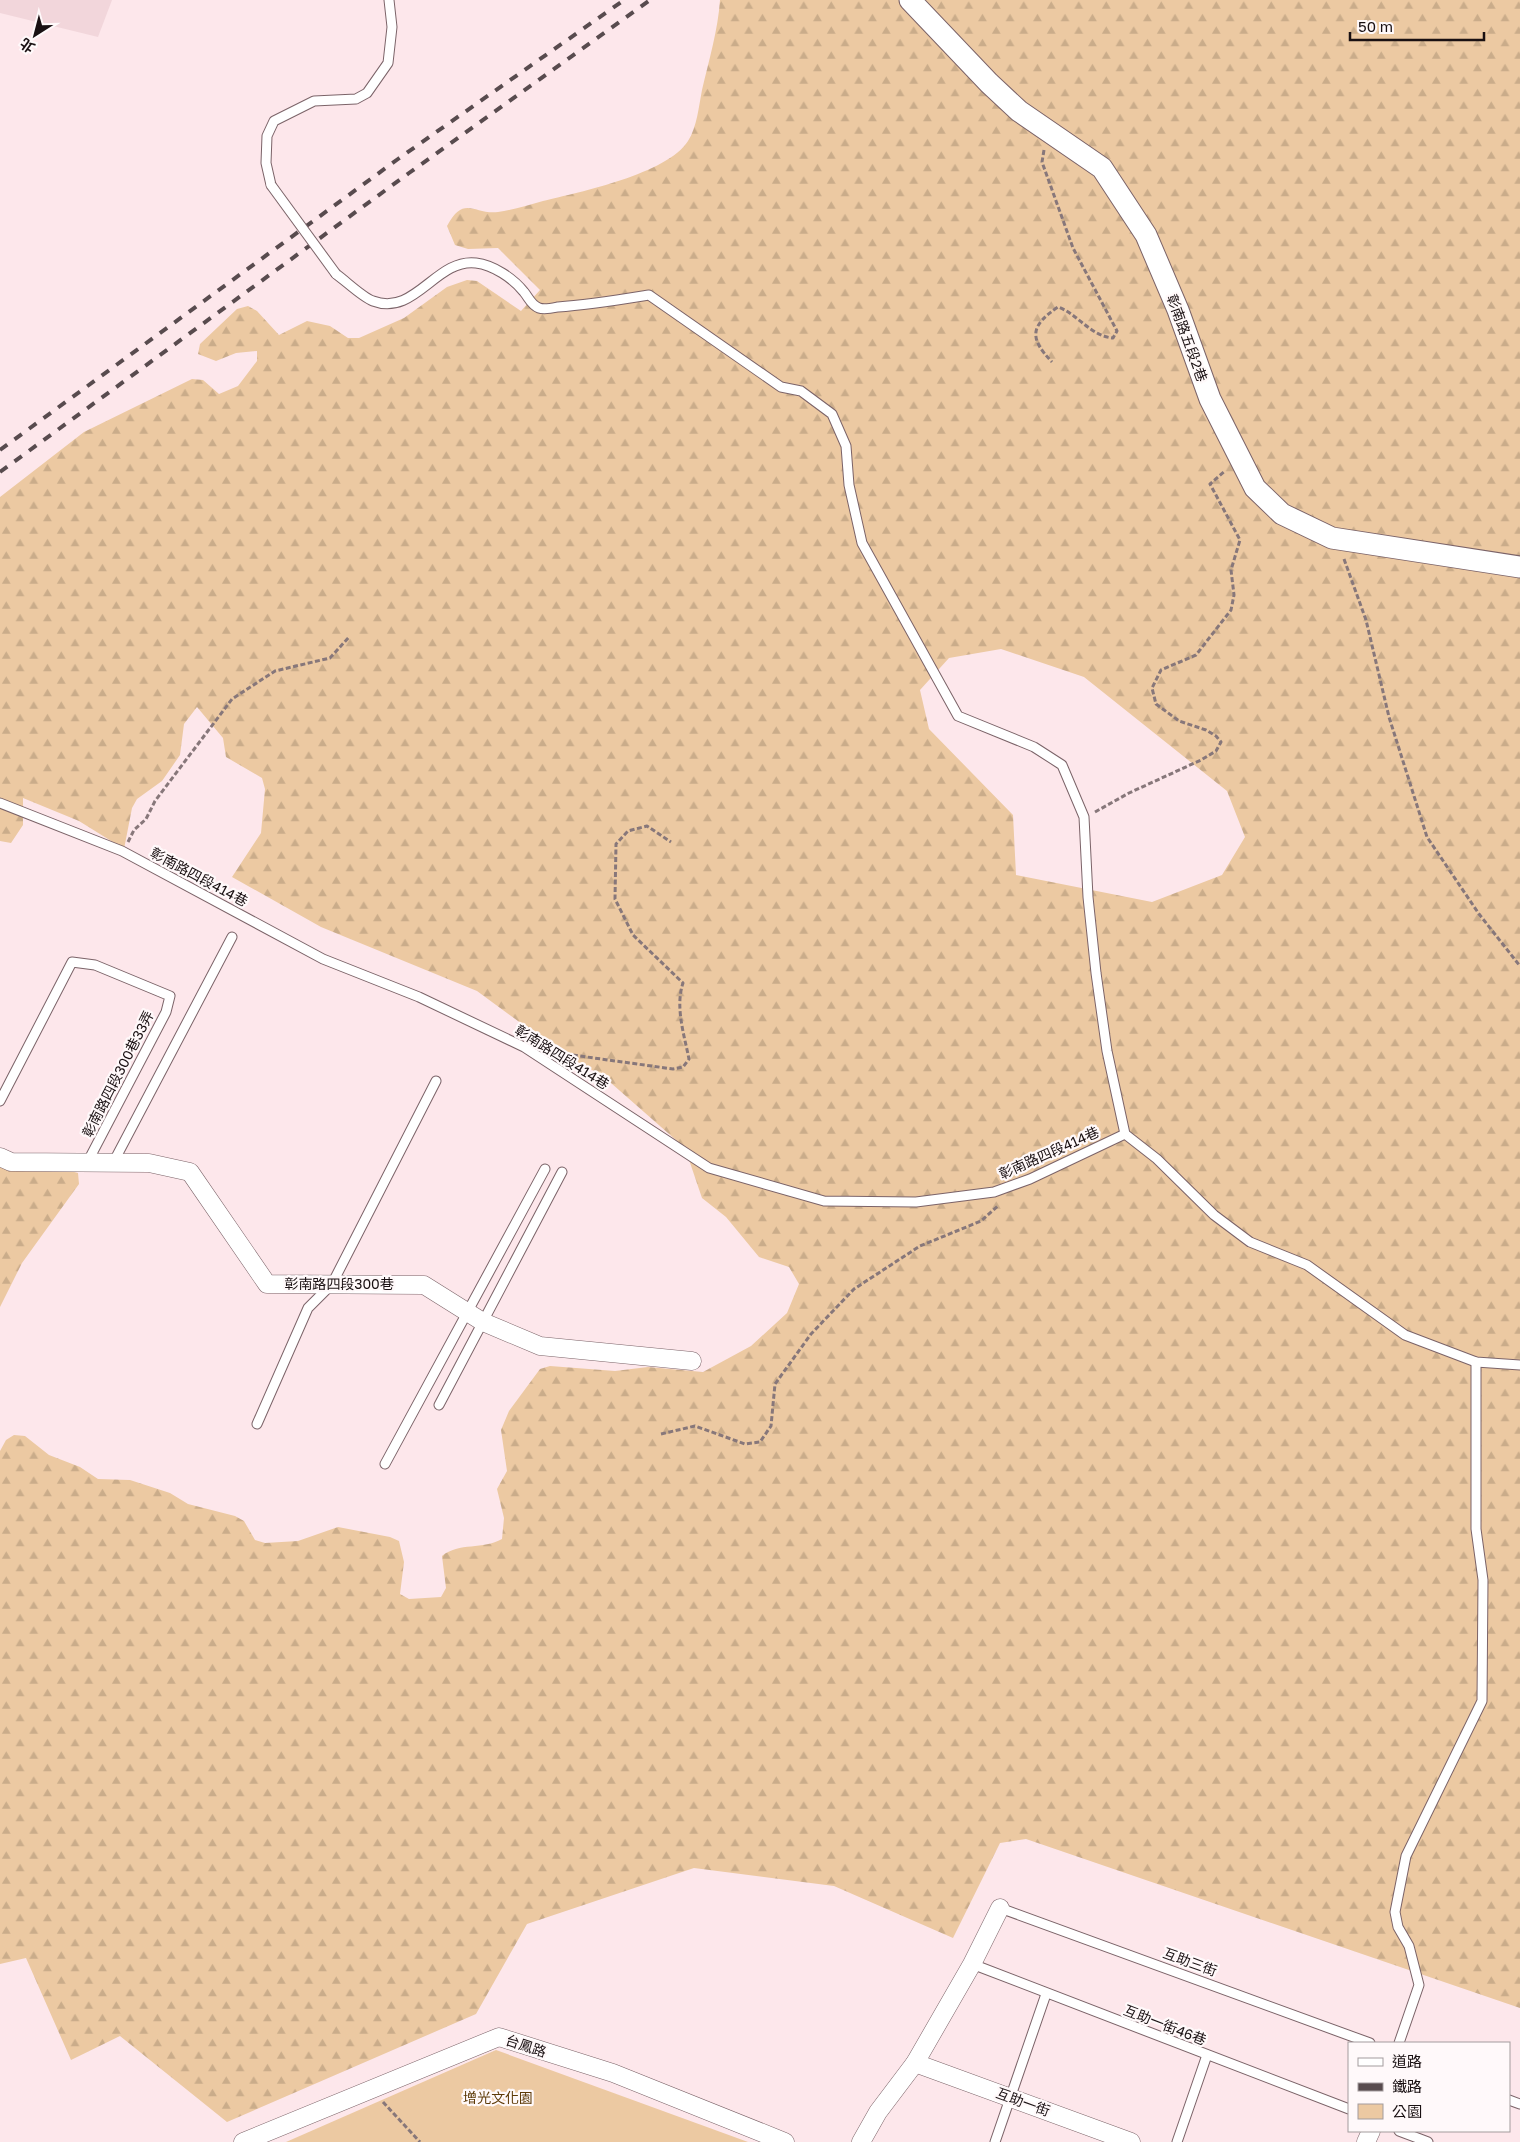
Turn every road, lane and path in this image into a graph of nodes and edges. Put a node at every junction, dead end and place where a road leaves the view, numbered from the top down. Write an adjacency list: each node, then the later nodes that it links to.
1 (389, 0): 10 (lane, bridge)
2 (910, 0): 3 (street, 彰南路五段2巷)
3 (1046, 129): 4 (path); 5 (street, 彰南路五段2巷)
4 (1052, 362)
5 (1240, 457): 6 (street, 彰南路五段2巷); 10 (path)
6 (1332, 538): 7 (street, 彰南路五段2巷); 14 (path)
7 (1520, 567)
8 (349, 636): 12 (path)
9 (0, 803): 12 (lane, 彰南路四段414巷)
10 (1084, 817): 18 (lane)
11 (671, 842): 15 (path)
12 (122, 851): 15 (lane, 彰南路四段414巷)
13 (232, 937): 21 (lane)
14 (1520, 966)
15 (524, 1047): 18 (lane, 彰南路四段414巷)
16 (436, 1081): 25 (lane)
17 (0, 1101): 20 (lane, 彰南路四段300巷33弄)
18 (1125, 1134): 29 (lane)
19 (0, 1157): 20 (street, 彰南路四段300巷)
20 (87, 1163): 21 (street, 彰南路四段300巷)
21 (113, 1163): 25 (street, 彰南路四段300巷)
22 (545, 1169): 26 (lane)
23 (562, 1172): 27 (lane)
24 (1002, 1203): 33 (path)
25 (332, 1284): 26 (street, 彰南路四段300巷); 32 (lane)
26 (467, 1313): 27 (street, 彰南路四段300巷); 34 (lane)
27 (484, 1322): 28 (street, 彰南路四段300巷); 31 (lane)
28 (692, 1361)
29 (1476, 1362): 30 (lane); 39 (lane)
30 (1520, 1365)
31 (440, 1405)
32 (256, 1424)
33 (662, 1434)
34 (385, 1464)
35 (1000, 1908): 36 (street); 38 (lane, 互助三街)
36 (972, 1964): 37 (lane, 互助一街46巷); 41 (street)
37 (1046, 1994): 40 (lane, 互助一街46巷); 43 (lane)
38 (1367, 2042)
39 (1399, 2042)
40 (1207, 2055): 44 (lane, 互助一街46巷); 52 (lane)
41 (915, 2063): 43 (street, 互助一街); 49 (street)
42 (371, 2089): 46 (street, 台鳳路); 47 (path); 48 (street, 台鳳路)
43 (1009, 2097): 50 (lane); 51 (street, 互助一街)
44 (1348, 2109)
45 (1401, 2132): 53 (lane)
46 (243, 2142)
47 (420, 2142)
48 (785, 2142)
49 (861, 2142)
50 (995, 2142)
51 (1131, 2142)
52 (1177, 2142)
53 (1428, 2142)

